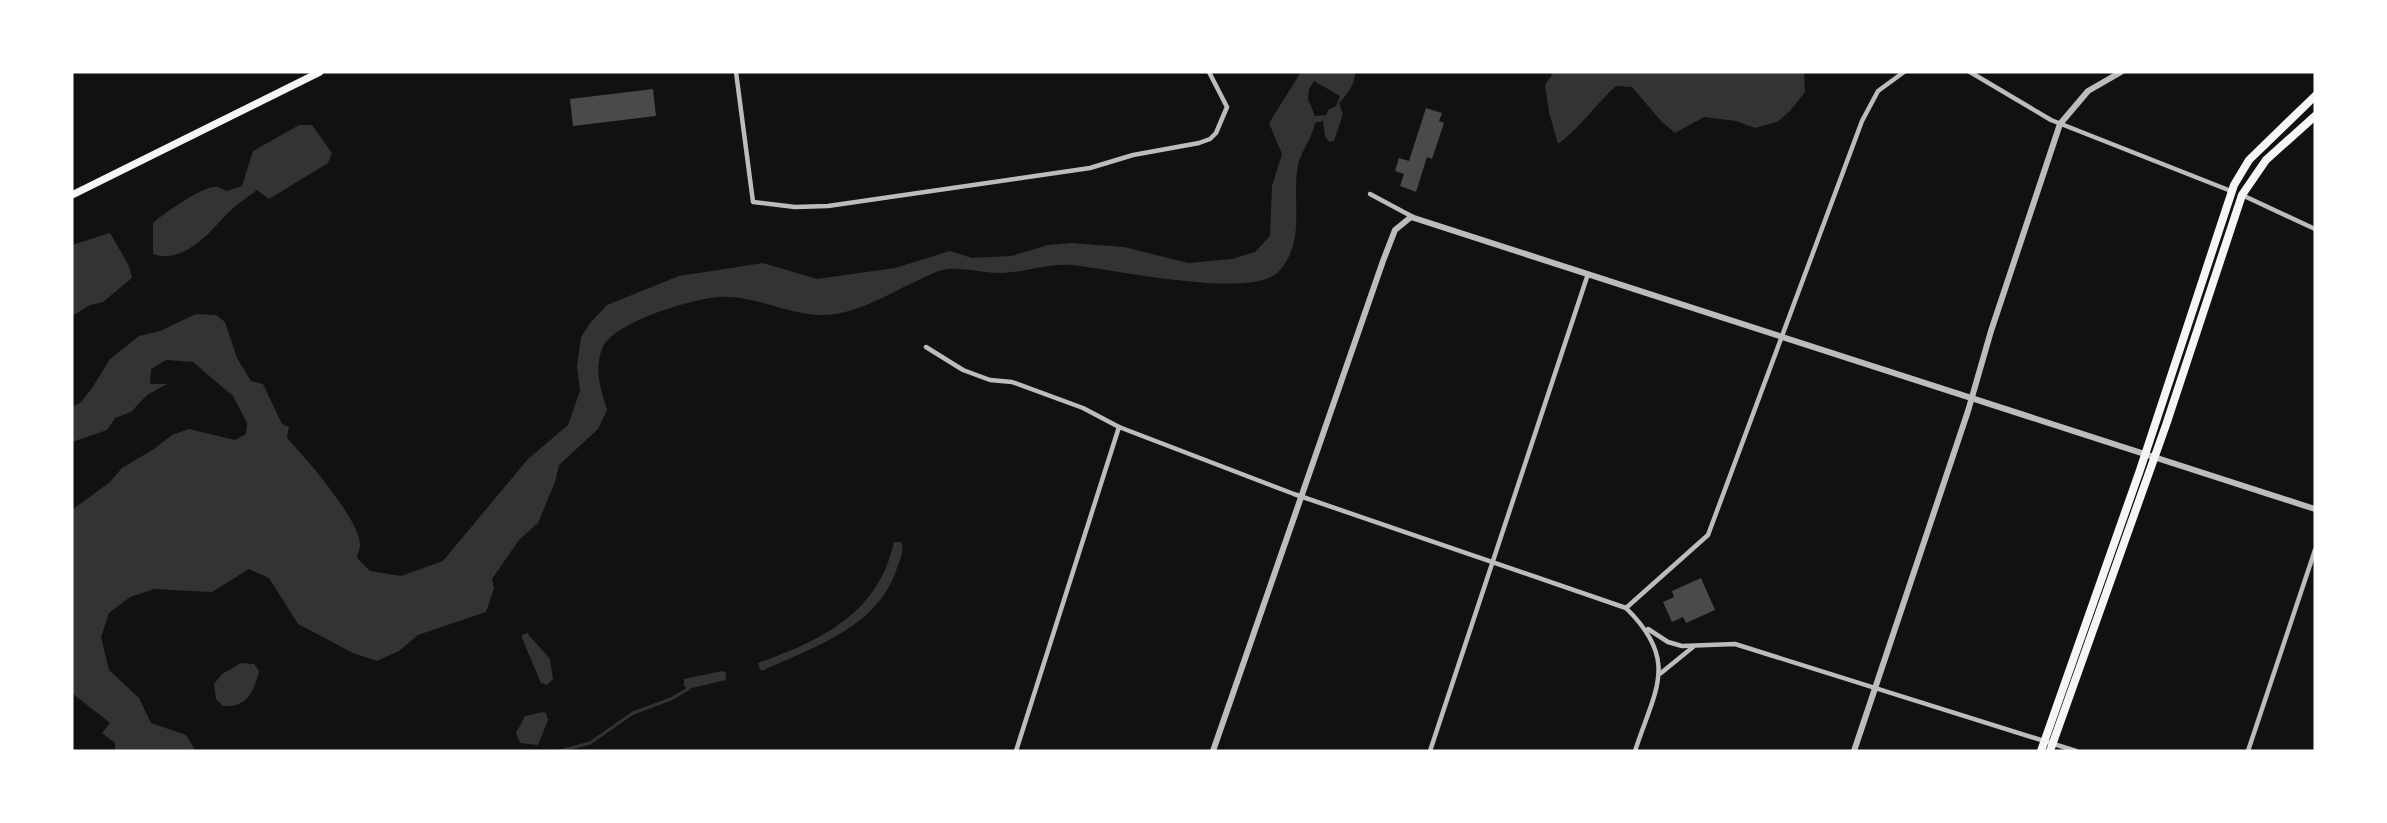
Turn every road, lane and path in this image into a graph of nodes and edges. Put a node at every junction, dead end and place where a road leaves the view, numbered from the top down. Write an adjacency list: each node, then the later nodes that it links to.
1 (320, 72): 12 (main road)
2 (736, 72): 3 (street)
3 (1209, 72)
4 (1904, 72): 17 (street)
5 (1970, 72): 9 (street)
6 (2121, 72): 9 (street)
7 (2315, 96): 10 (main road)
8 (2315, 116): 13 (main road)
9 (2060, 124): 10 (street); 19 (street)
10 (2231, 191): 21 (main road)
11 (1370, 194): 14 (street)
12 (72, 195)
13 (2242, 195): 15 (street); 22 (main road)
14 (1411, 218): 16 (street); 23 (street)
15 (2315, 229)
16 (1588, 274): 17 (street); 26 (street)
17 (1783, 338): 19 (street); 27 (street)
18 (926, 347): 20 (street)
19 (1971, 399): 21 (street); 31 (street)
20 (1119, 427): 23 (street); 33 (street)
21 (2145, 455): 22 (street); 32 (main road)
22 (2154, 458): 24 (street); 32 (main road)
23 (1301, 496): 26 (street); 34 (street)
24 (2315, 509)
25 (2315, 550): 40 (street)
26 (1493, 560): 27 (street); 35 (street)
27 (1626, 608): 28 (street)
28 (1646, 627): 29 (street); 30 (street)
29 (1693, 647): 30 (street); 31 (street)
30 (1661, 673): 36 (street)
31 (1875, 689): 32 (street); 37 (street)
32 (2050, 745): 38 (main road); 39 (street)
33 (1016, 751)
34 (1213, 751)
35 (1430, 751)
36 (1635, 751)
37 (1854, 751)
38 (2041, 751)
39 (2076, 751)
40 (2248, 751)

